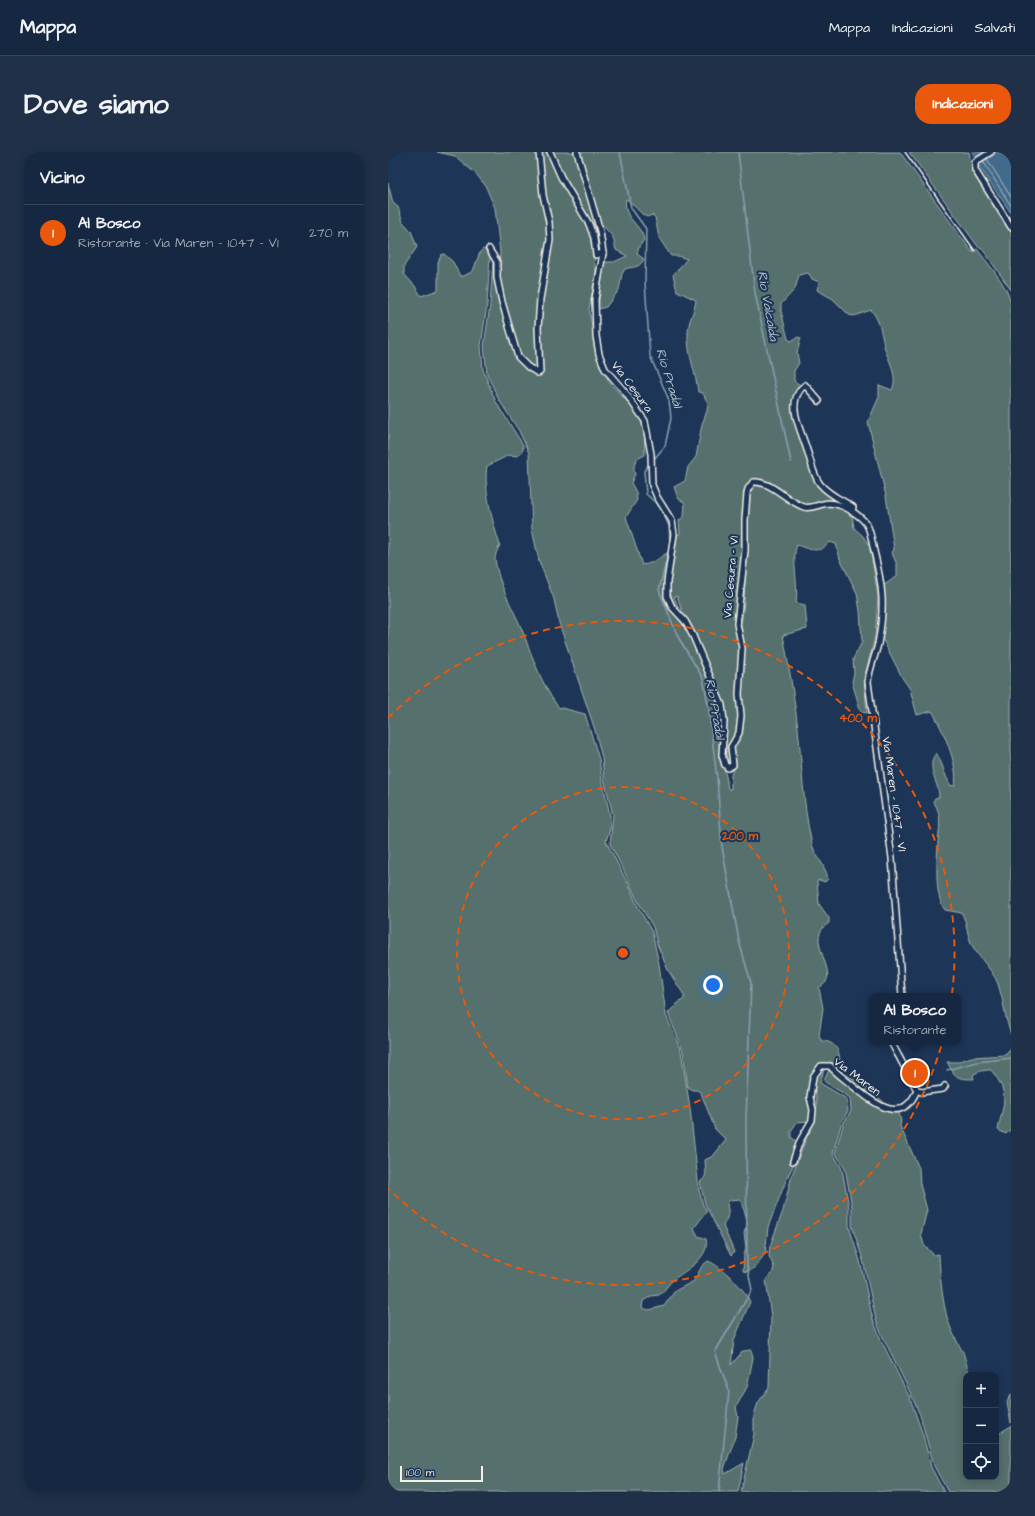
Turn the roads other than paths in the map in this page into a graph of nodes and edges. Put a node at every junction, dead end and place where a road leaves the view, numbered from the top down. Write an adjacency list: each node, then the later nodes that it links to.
1 (539, 152): 6 (street)
2 (550, 152): 7 (street)
3 (577, 152): 7 (street, Via Cesura)
4 (991, 152): 5 (street)
5 (1011, 226)
6 (489, 249)
7 (603, 253): 9 (street, Via Cesura)
8 (819, 400): 10 (street)
9 (651, 467): 10 (street, Via Cesura - V1)
10 (852, 512): 11 (street, Via Maren - 1047 - V1)
11 (902, 993)
12 (893, 1045): 14 (street)
13 (945, 1086): 14 (street)
14 (917, 1090): 15 (street, Via Maren)
15 (793, 1161)

